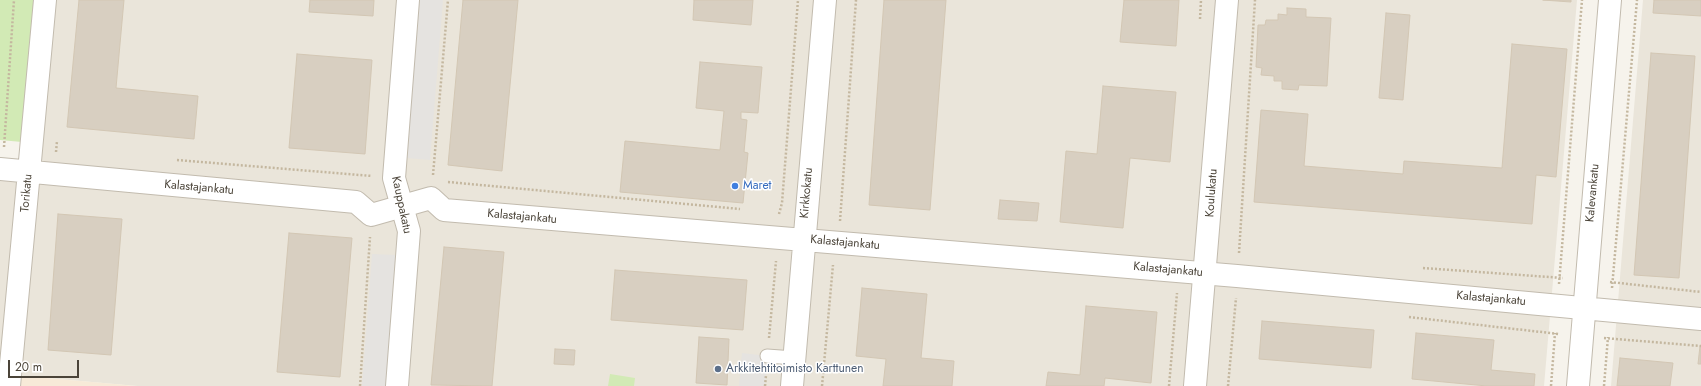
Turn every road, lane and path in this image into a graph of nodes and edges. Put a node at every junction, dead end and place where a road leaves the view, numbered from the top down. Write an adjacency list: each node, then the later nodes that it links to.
1 (14, 0): 14 (path)
2 (45, 0): 15 (street, Torikatu)
3 (408, 0): 23 (street, Kauppakatu)
4 (448, 0): 22 (path)
5 (798, 0): 25 (path)
6 (825, 0): 26 (street, Kirkkokatu)
7 (856, 0): 27 (path)
8 (1227, 0): 28 (street, Koulukatu)
9 (1256, 0): 29 (path)
10 (1582, 0): 31 (path)
11 (1610, 0): 32 (street, Kalevankatu)
12 (1637, 0): 33 (path)
13 (0, 146): 14 (path)
14 (5, 146): 15 (path)
15 (30, 148): 16 (path); 19 (street, Torikatu)
16 (64, 151)
17 (176, 160): 20 (path)
18 (0, 170): 19 (street, Kalastajankatu)
19 (29, 172): 23 (street, Kalastajankatu); 37 (street, Torikatu)
20 (374, 176)
21 (503, 188): 22 (path)
22 (432, 189): 23 (street, Kalastajankatu); 25 (street, Kalastajankatu)
23 (402, 206): 39 (street, Kauppakatu)
24 (370, 235): 38 (path)
25 (777, 238): 26 (street, Kalastajankatu); 35 (path)
26 (804, 240): 27 (street, Kalastajankatu); 36 (street, Kirkkokatu)
27 (836, 242): 28 (street, Kalastajankatu); 42 (path)
28 (1205, 273): 29 (street, Kalastajankatu); 44 (street, Koulukatu)
29 (1238, 276): 31 (street, Kalastajankatu); 45 (path)
30 (1177, 295): 43 (path)
31 (1557, 305): 32 (street, Kalastajankatu); 46 (path)
32 (1583, 308): 33 (street, Kalastajankatu); 47 (street, Kalevankatu)
33 (1611, 310): 34 (street, Kalastajankatu); 48 (path)
34 (1701, 319)
35 (767, 356): 36 (lane); 40 (path)
36 (794, 358): 41 (street, Kirkkokatu)
37 (9, 386)
38 (360, 386)
39 (397, 386)
40 (765, 386)
41 (792, 386)
42 (822, 386)
43 (1169, 386)
44 (1195, 386)
45 (1228, 386)
46 (1550, 386)
47 (1578, 386)
48 (1604, 386)

